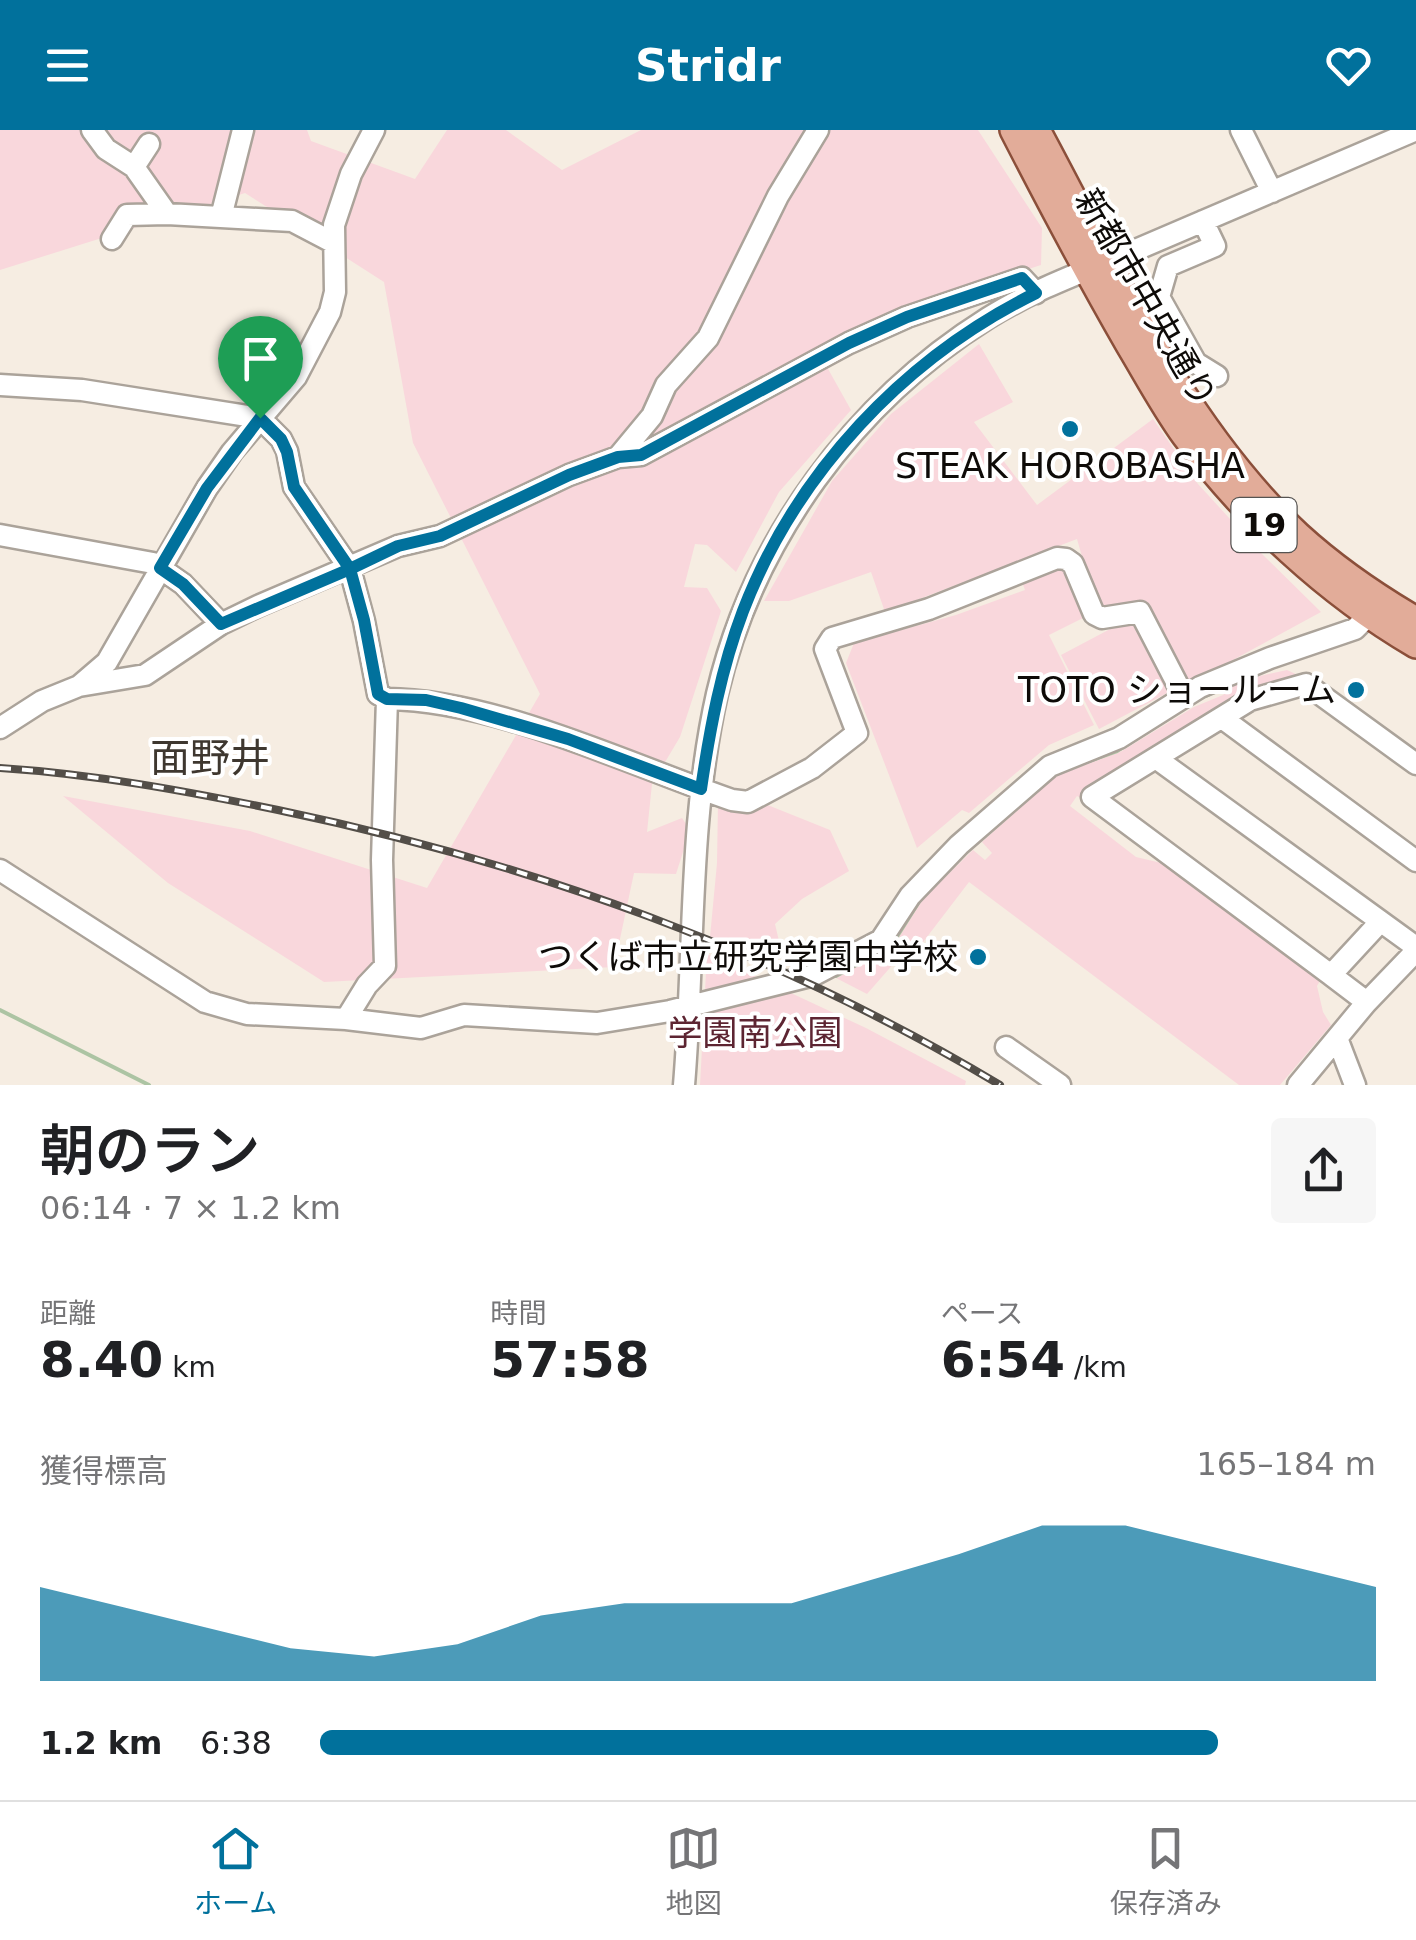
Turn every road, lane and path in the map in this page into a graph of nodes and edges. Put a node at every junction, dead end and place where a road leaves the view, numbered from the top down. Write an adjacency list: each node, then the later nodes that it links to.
1 (92, 130): 10 (street)
2 (243, 130): 13 (street)
3 (374, 130): 16 (street)
4 (818, 130): 22 (street)
5 (1013, 130): 17 (main road, 新都市中央通り / 19)
6 (1036, 130): 17 (main road, 新都市中央通り / 19)
7 (1241, 130): 11 (street)
8 (1416, 130): 11 (street)
9 (148, 144): 10 (street)
10 (134, 167): 12 (street)
11 (1272, 192): 14 (street)
12 (167, 214): 13 (street); 15 (street)
13 (220, 217): 16 (street)
14 (1203, 221): 17 (street); 19 (street)
15 (112, 238)
16 (334, 243): 21 (street)
17 (1098, 266): 18 (street); 26 (main road, 新都市中央通り / 19); 27 (main road, 新都市中央通り / 19)
18 (1036, 293): 22 (street); 37 (street)
19 (1216, 376)
20 (0, 385): 21 (street)
21 (260, 418): 24 (street); 25 (street)
22 (618, 457): 25 (street)
23 (0, 534): 24 (street)
24 (160, 568): 28 (street); 30 (street)
25 (350, 569): 28 (street); 32 (street)
26 (1368, 615): 29 (main road, 新都市中央通り / 19); 31 (street)
27 (1416, 620)
28 (221, 624): 30 (street)
29 (1416, 645)
30 (79, 686): 34 (street)
31 (1184, 697): 37 (street); 44 (street)
32 (387, 699): 37 (street); 45 (street)
33 (1222, 718): 35 (street); 36 (street); 38 (street)
34 (0, 728)
35 (1157, 759): 40 (street); 42 (street)
36 (1416, 764)
37 (701, 789): 44 (street)
38 (1416, 861)
39 (0, 870): 45 (street)
40 (1380, 922): 41 (street); 42 (street)
41 (1416, 949): 46 (street)
42 (1331, 975): 43 (street)
43 (1360, 997)
44 (688, 1008): 45 (street); 48 (street)
45 (346, 1018)
46 (1337, 1038): 50 (street); 51 (street)
47 (1006, 1047): 49 (street)
48 (684, 1085)
49 (1060, 1085)
50 (1298, 1085)
51 (1355, 1085)

